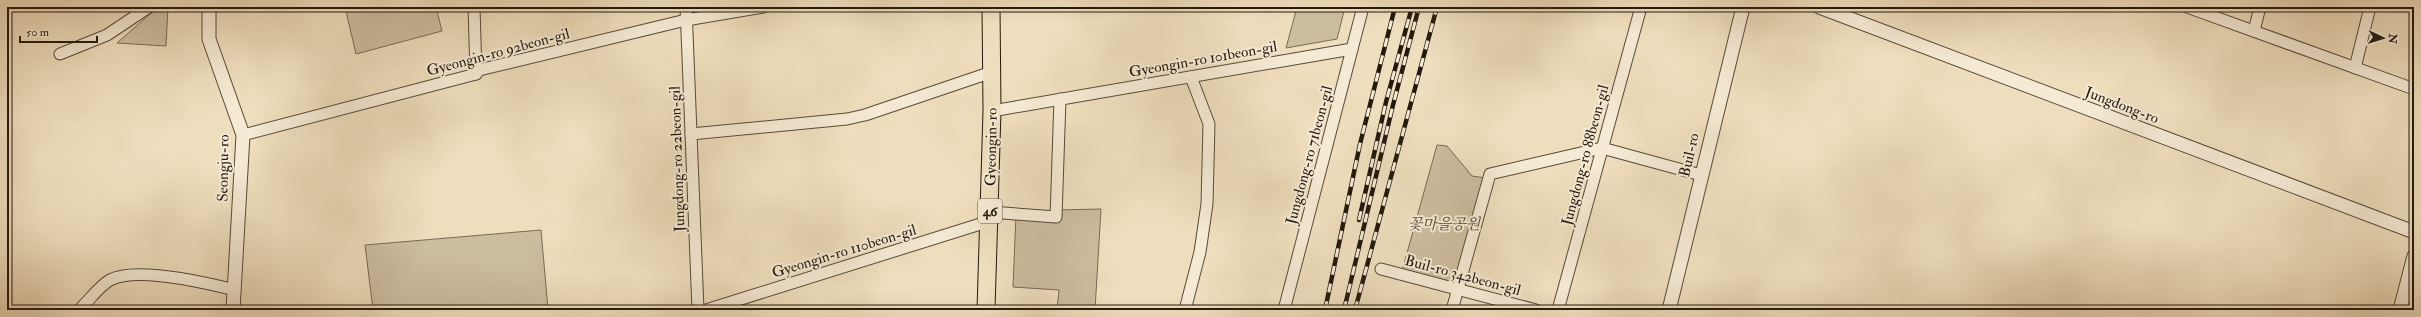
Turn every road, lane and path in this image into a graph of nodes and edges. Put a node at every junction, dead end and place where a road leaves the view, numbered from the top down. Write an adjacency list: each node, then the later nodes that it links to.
1 (149, 7): 17 (street)
2 (209, 7): 26 (street, Seongju-ro)
3 (474, 7): 20 (street)
4 (686, 7): 14 (street, Jungdong-ro 22beon-gil)
5 (762, 7): 14 (street, Gyeongin-ro 92beon-gil)
6 (991, 7): 19 (main road, Gyeongin-ro / 46)
7 (1363, 7): 16 (street, Jungdong-ro 71beon-gil)
8 (1641, 7): 27 (street, Jungdong-ro 88beon-gil)
9 (1742, 7): 28 (street, Buil-ro)
10 (1820, 7): 30 (street, Jungdong-ro)
11 (2187, 7): 15 (street)
12 (2260, 7): 15 (street)
13 (2370, 7): 18 (street)
14 (686, 20): 20 (street, Gyeongin-ro 92beon-gil); 25 (street, Jungdong-ro 22beon-gil)
15 (2254, 31): 18 (street)
16 (1352, 49): 21 (street, Gyeongin-ro 101beon-gil); 41 (street, Jungdong-ro 71beon-gil)
17 (60, 54)
18 (2355, 68): 22 (street)
19 (992, 72): 24 (main road, Gyeongin-ro / 46); 25 (street)
20 (476, 74): 26 (street, Gyeongin-ro 92beon-gil)
21 (1191, 77): 23 (street, Gyeongin-ro 101beon-gil); 40 (street)
22 (2414, 89)
23 (1060, 99): 24 (street, Gyeongin-ro 101beon-gil); 29 (street)
24 (992, 111): 29 (main road, Gyeongin-ro / 46)
25 (691, 134): 37 (street, Jungdong-ro 22beon-gil)
26 (243, 135): 34 (street, Seongju-ro)
27 (1602, 148): 28 (street); 33 (street); 44 (street, Jungdong-ro 88beon-gil)
28 (1701, 175): 45 (street, Buil-ro)
29 (990, 217): 38 (street, Gyeongin-ro 110beon-gil); 39 (main road, Gyeongin-ro / 46)
30 (2414, 232)
31 (2414, 256): 46 (street)
32 (1381, 269): 33 (street, Buil-ro 342beon-gil)
33 (1458, 289): 42 (street); 43 (street, Buil-ro 342beon-gil)
34 (235, 290): 35 (street); 36 (street, Seongju-ro)
35 (79, 310)
36 (233, 310)
37 (698, 310)
38 (706, 310)
39 (986, 310)
40 (1185, 310)
41 (1284, 310)
42 (1452, 310)
43 (1536, 310)
44 (1558, 310)
45 (1669, 310)
46 (2400, 310)

